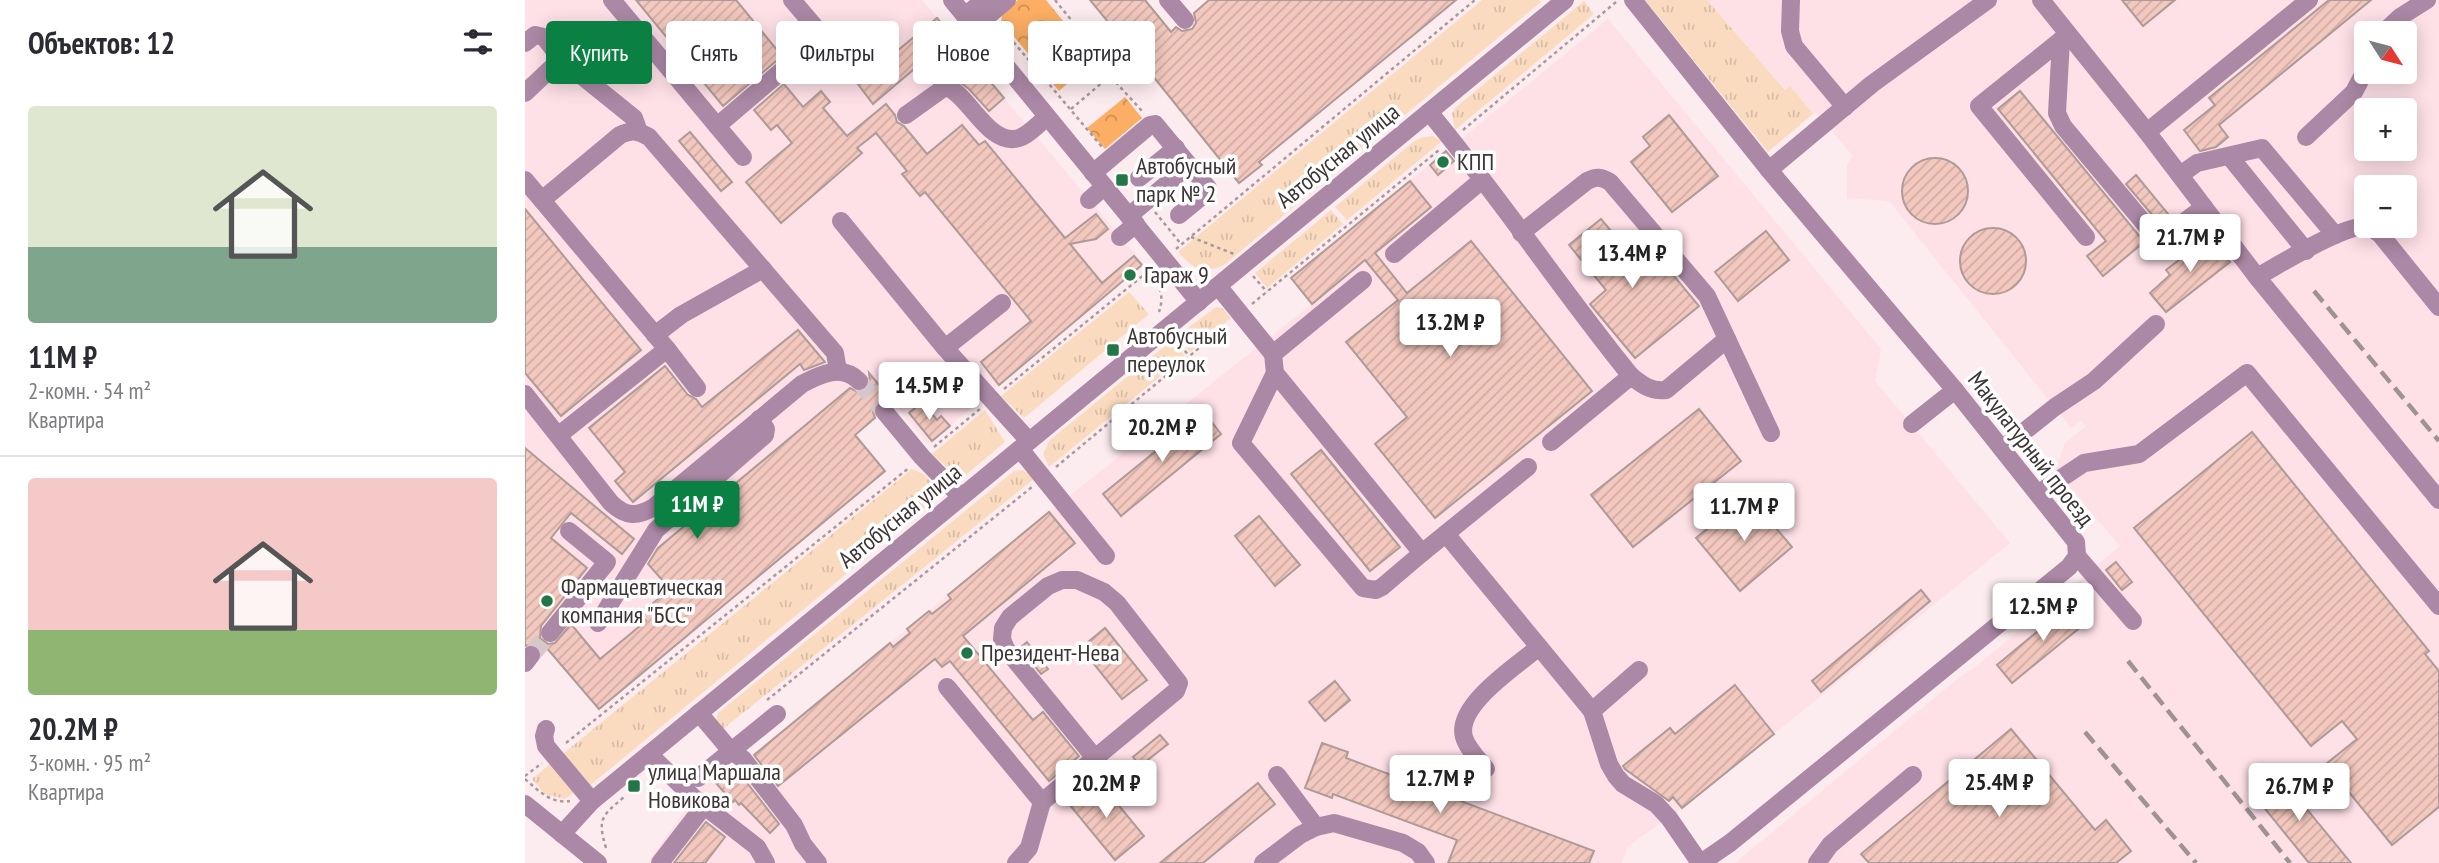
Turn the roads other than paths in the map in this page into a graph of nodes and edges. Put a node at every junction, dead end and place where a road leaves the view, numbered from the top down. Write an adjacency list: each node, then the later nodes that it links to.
1 (612, 0): 27 (street)
2 (792, 0): 27 (street)
3 (1007, 0): 12 (street)
4 (1168, 0): 14 (street)
5 (1633, 0): 35 (street, Макулатурный проезд)
6 (1791, 0): 23 (street)
7 (1988, 0): 23 (street)
8 (2041, 0): 16 (street)
9 (2309, 0): 29 (street)
10 (2427, 0): 15 (street)
11 (1557, 3): 24 (street, Автобусная улица)
12 (987, 7): 13 (street)
13 (962, 10): 26 (street)
14 (1185, 20)
15 (2397, 21)
16 (2064, 37): 29 (street); 43 (street); 50 (street)
17 (546, 40): 18 (street)
18 (525, 43)
19 (546, 73): 22 (street)
20 (592, 84): 28 (street)
21 (2358, 84): 30 (street)
22 (525, 93)
23 (1845, 107): 35 (street)
24 (1429, 112): 40 (street); 56 (street, Автобусная улица)
25 (906, 115): 26 (street)
26 (1046, 118): 39 (street)
27 (717, 126): 32 (street)
28 (639, 132): 41 (street); 53 (street)
29 (2147, 132): 36 (street)
30 (2306, 137)
31 (1176, 148): 34 (street); 37 (street); 39 (street)
32 (743, 157)
33 (2230, 157): 36 (street); 48 (street); 51 (street)
34 (1189, 164): 44 (street); 45 (street)
35 (1769, 170): 70 (street, Макулатурный проезд)
36 (2180, 175): 43 (street)
37 (1139, 178)
38 (525, 180): 41 (street)
39 (1098, 180): 42 (street); 45 (street)
40 (1482, 180): 47 (street); 52 (street)
41 (542, 200): 62 (street)
42 (1089, 200)
43 (2204, 207): 54 (street)
44 (1179, 215)
45 (1132, 220): 49 (street); 57 (street)
46 (841, 221): 63 (street)
47 (1521, 233): 61 (street); 67 (street)
48 (2335, 235): 51 (street); 59 (street)
49 (1120, 237)
50 (2086, 237)
51 (2306, 251): 54 (street)
52 (1394, 254)
53 (763, 269): 62 (street); 65 (street)
54 (2257, 277): 83 (street)
55 (1363, 279): 64 (street)
56 (1218, 286): 57 (street, Автобусная улица); 64 (street)
57 (1199, 302): 78 (street, Автобусная улица)
58 (1002, 303): 63 (street)
59 (2439, 307)
60 (2156, 324): 79 (street)
61 (1727, 339): 67 (street); 75 (street)
62 (661, 342): 69 (street); 76 (street)
63 (945, 348): 78 (street)
64 (1273, 354): 66 (street)
65 (838, 370): 68 (street); 73 (street)
66 (1275, 373): 86 (street); 86 (street)
67 (1631, 376): 77 (street)
68 (859, 381)
69 (697, 388)
70 (1955, 390): 74 (street); 79 (street, Макулатурный проезд)
71 (525, 394): 76 (street)
72 (884, 411): 82 (street)
73 (759, 419): 76 (street); 91 (street)
74 (1912, 424)
75 (1771, 433)
76 (559, 435)
77 (1551, 442)
78 (1025, 445): 82 (street, Автобусная улица); 87 (street)
79 (2002, 449): 81 (street, Макулатурный проезд)
80 (1528, 467): 85 (street)
81 (2039, 494): 88 (street, Макулатурный проезд); 89 (street)
82 (961, 497): 98 (street, Автобусная улица)
83 (2439, 500)
84 (569, 531): 92 (street)
85 (1446, 534): 86 (street); 93 (street)
86 (1422, 553)
87 (1106, 556)
88 (2077, 556): 90 (street); 120 (street, Макулатурный проезд)
89 (2439, 606)
90 (2133, 621)
91 (598, 623)
92 (550, 633)
93 (1539, 647): 97 (street); 103 (street)
94 (1639, 670): 97 (street)
95 (947, 687): 108 (street)
96 (770, 709): 100 (street)
97 (1592, 710): 120 (street)
98 (699, 713): 100 (street); 101 (street, Автобусная улица)
99 (546, 729): 107 (street)
100 (731, 751): 106 (street); 116 (street)
101 (649, 754): 107 (street, Автобусная улица); 110 (street)
102 (1095, 758): 102 (street); 108 (street)
103 (1486, 769)
104 (1277, 775): 111 (street)
105 (1913, 775): 121 (street)
106 (698, 778)
107 (588, 797): 112 (street, Автобусная улица)
108 (1042, 802): 117 (street)
109 (525, 804): 112 (street)
110 (704, 806): 114 (street); 115 (street)
111 (1316, 827): 118 (street); 119 (street)
112 (562, 834): 113 (street)
113 (602, 855)
114 (660, 863)
115 (765, 863)
116 (818, 863)
117 (1016, 863)
118 (1263, 863)
119 (1426, 863)
120 (1700, 863)
121 (1817, 863)

